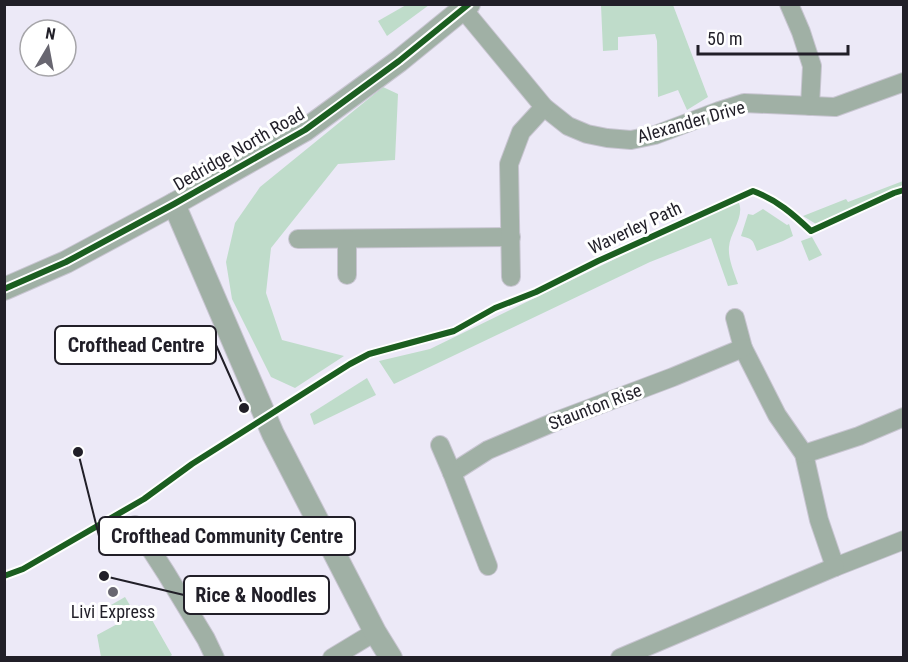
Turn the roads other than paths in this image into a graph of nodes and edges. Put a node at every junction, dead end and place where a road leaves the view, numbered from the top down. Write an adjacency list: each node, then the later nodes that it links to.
1 (789, 4): 4 (street)
2 (466, 7): 5 (street, Alexander Drive); 6 (street, Dedridge North Road)
3 (903, 82): 4 (street, Alexander Drive)
4 (810, 106): 5 (street, Alexander Drive)
5 (544, 107): 7 (street)
6 (174, 204): 12 (street, Dedridge North Road); 23 (street)
7 (511, 237): 9 (street); 11 (street)
8 (298, 239): 9 (street)
9 (347, 239): 10 (street)
10 (347, 275)
11 (511, 278)
12 (4, 289)
13 (735, 318): 14 (street)
14 (743, 348): 17 (street); 18 (street, Staunton Rise)
15 (903, 417): 17 (street)
16 (440, 445): 18 (street)
17 (804, 454): 22 (street)
18 (452, 473): 21 (street)
19 (135, 525): 24 (street)
20 (903, 540): 22 (street)
21 (488, 566)
22 (835, 567): 27 (street)
23 (375, 632): 25 (street); 26 (street)
24 (215, 657)
25 (332, 657)
26 (391, 657)
27 (621, 657)

